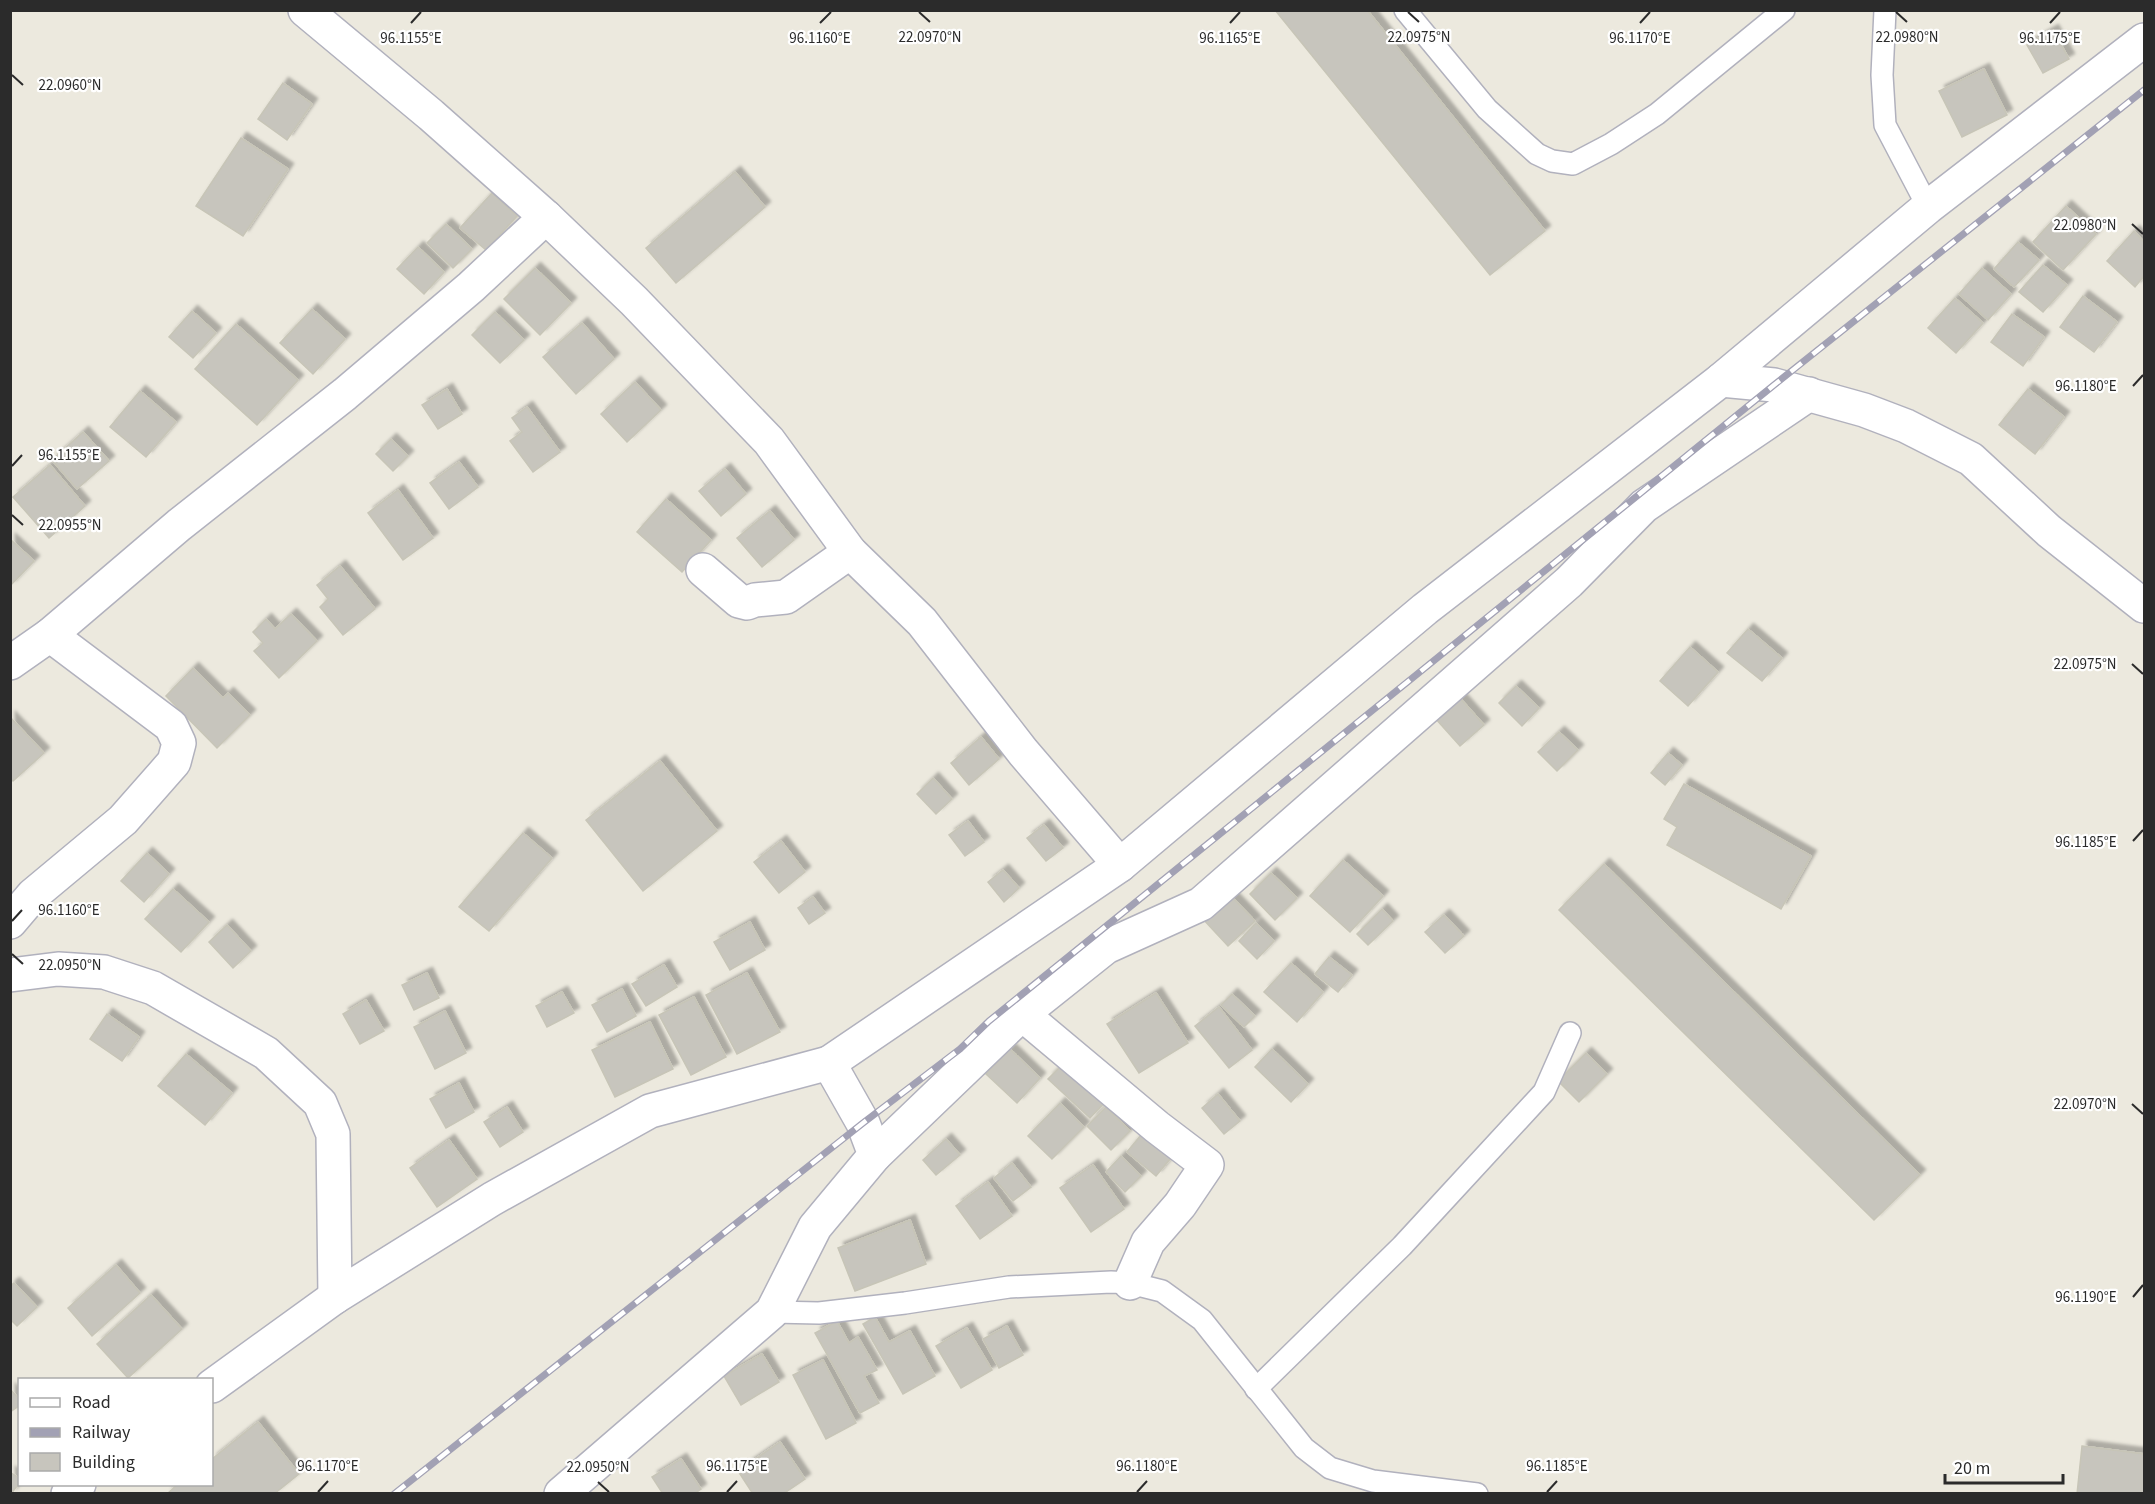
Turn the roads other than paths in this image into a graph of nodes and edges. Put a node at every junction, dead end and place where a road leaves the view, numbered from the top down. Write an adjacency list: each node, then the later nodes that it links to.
1 (305, 10): 7 (street)
2 (1406, 10): 3 (lane)
3 (1784, 10)
4 (1885, 10): 6 (lane)
5 (2145, 40): 6 (street)
6 (1928, 207): 8 (street)
7 (546, 217): 10 (street); 13 (street)
8 (1720, 380): 9 (street); 15 (street)
9 (1809, 394): 12 (street); 18 (street)
10 (850, 552): 11 (street); 15 (street)
11 (703, 570)
12 (2145, 606)
13 (50, 635): 14 (street); 16 (street)
14 (10, 663)
15 (1120, 865): 20 (street)
16 (10, 922)
17 (10, 975): 23 (street)
18 (1022, 1014): 21 (street); 22 (street)
19 (1570, 1033): 26 (lane)
20 (829, 1063): 21 (street); 23 (street)
21 (875, 1155): 24 (street)
22 (1130, 1283): 24 (lane); 26 (lane)
23 (335, 1297): 25 (street)
24 (772, 1312): 27 (street)
25 (213, 1385)
26 (1256, 1389): 28 (lane)
27 (561, 1494)
28 (1476, 1494)

